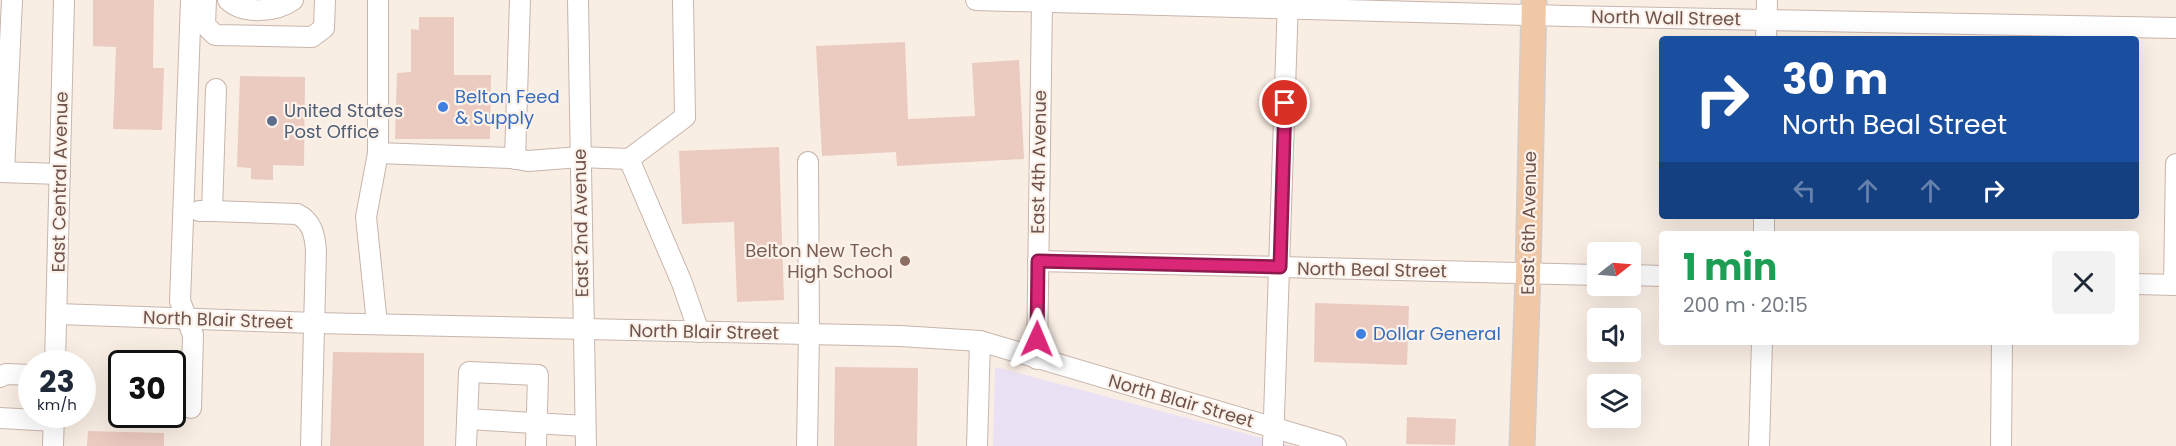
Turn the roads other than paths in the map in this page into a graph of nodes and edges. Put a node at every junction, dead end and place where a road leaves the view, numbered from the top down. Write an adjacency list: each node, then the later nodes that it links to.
1 (12, 0): 27 (street)
2 (64, 0): 28 (street, East Central Avenue)
3 (191, 0): 29 (street)
4 (206, 0): 7 (street)
5 (228, 0): 6 (street)
6 (293, 0)
7 (325, 0)
8 (378, 0): 21 (street)
9 (520, 0): 23 (street)
10 (578, 0): 22 (street, East 2nd Avenue)
11 (683, 0): 24 (street)
12 (976, 0): 14 (street, North Wall Street)
13 (1767, 0): 19 (street)
14 (1014, 1): 15 (street, North Wall Street)
15 (1042, 2): 16 (street, North Wall Street); 31 (street, East 4th Avenue)
16 (1288, 4): 17 (street, North Wall Street); 32 (street)
17 (1533, 7): 19 (street, North Wall Street); 33 (main road, East 6th Avenue)
18 (2176, 28): 19 (street, North Wall Street)
19 (1766, 29)
20 (216, 89): 30 (street)
21 (378, 153): 23 (street); 42 (street)
22 (580, 157): 23 (street); 24 (street); 43 (street, East 2nd Avenue)
23 (515, 159)
24 (629, 159): 44 (street)
25 (808, 162): 45 (street)
26 (2176, 164): 38 (street)
27 (2, 172): 28 (street)
28 (60, 174): 39 (street, East Central Avenue)
29 (183, 211): 30 (street); 40 (street)
30 (212, 211): 41 (street)
31 (1038, 261): 32 (street, North Beal Street); 50 (street, East 4th Avenue)
32 (1280, 267): 33 (street, North Beal Street); 60 (street)
33 (1528, 273): 34 (street, North Beal Street); 69 (main road, East 6th Avenue)
34 (1587, 275)
35 (1641, 275): 36 (street)
36 (1659, 276)
37 (2139, 284): 38 (street)
38 (2175, 285)
39 (57, 314): 40 (street, North Blair Street); 49 (street, East Central Avenue)
40 (187, 318): 41 (street, North Blair Street); 53 (street)
41 (315, 323): 42 (street, North Blair Street); 62 (street)
42 (377, 324): 43 (street, North Blair Street)
43 (583, 330): 44 (street, North Blair Street); 58 (street, East 2nd Avenue)
44 (699, 332): 45 (street, North Blair Street)
45 (809, 334): 46 (street, North Blair Street); 66 (street)
46 (980, 340): 50 (street, North Blair Street); 67 (street)
47 (1761, 345): 70 (street)
48 (2002, 345): 71 (street)
49 (56, 350)
50 (1037, 359): 60 (street, North Blair Street)
51 (18, 374): 52 (street)
52 (0, 377)
53 (191, 408)
54 (0, 418): 55 (street)
55 (18, 418)
56 (467, 419): 57 (street); 57 (street); 63 (street)
57 (537, 422): 58 (street); 64 (street)
58 (585, 426): 65 (street, East 2nd Avenue)
59 (54, 428): 61 (street)
60 (1274, 437): 68 (street, North Blair Street)
61 (53, 446)
62 (311, 446)
63 (466, 446)
64 (536, 446)
65 (586, 446)
66 (807, 446)
67 (977, 446)
68 (1336, 446)
69 (1522, 446)
70 (1759, 446)
71 (2001, 446)

